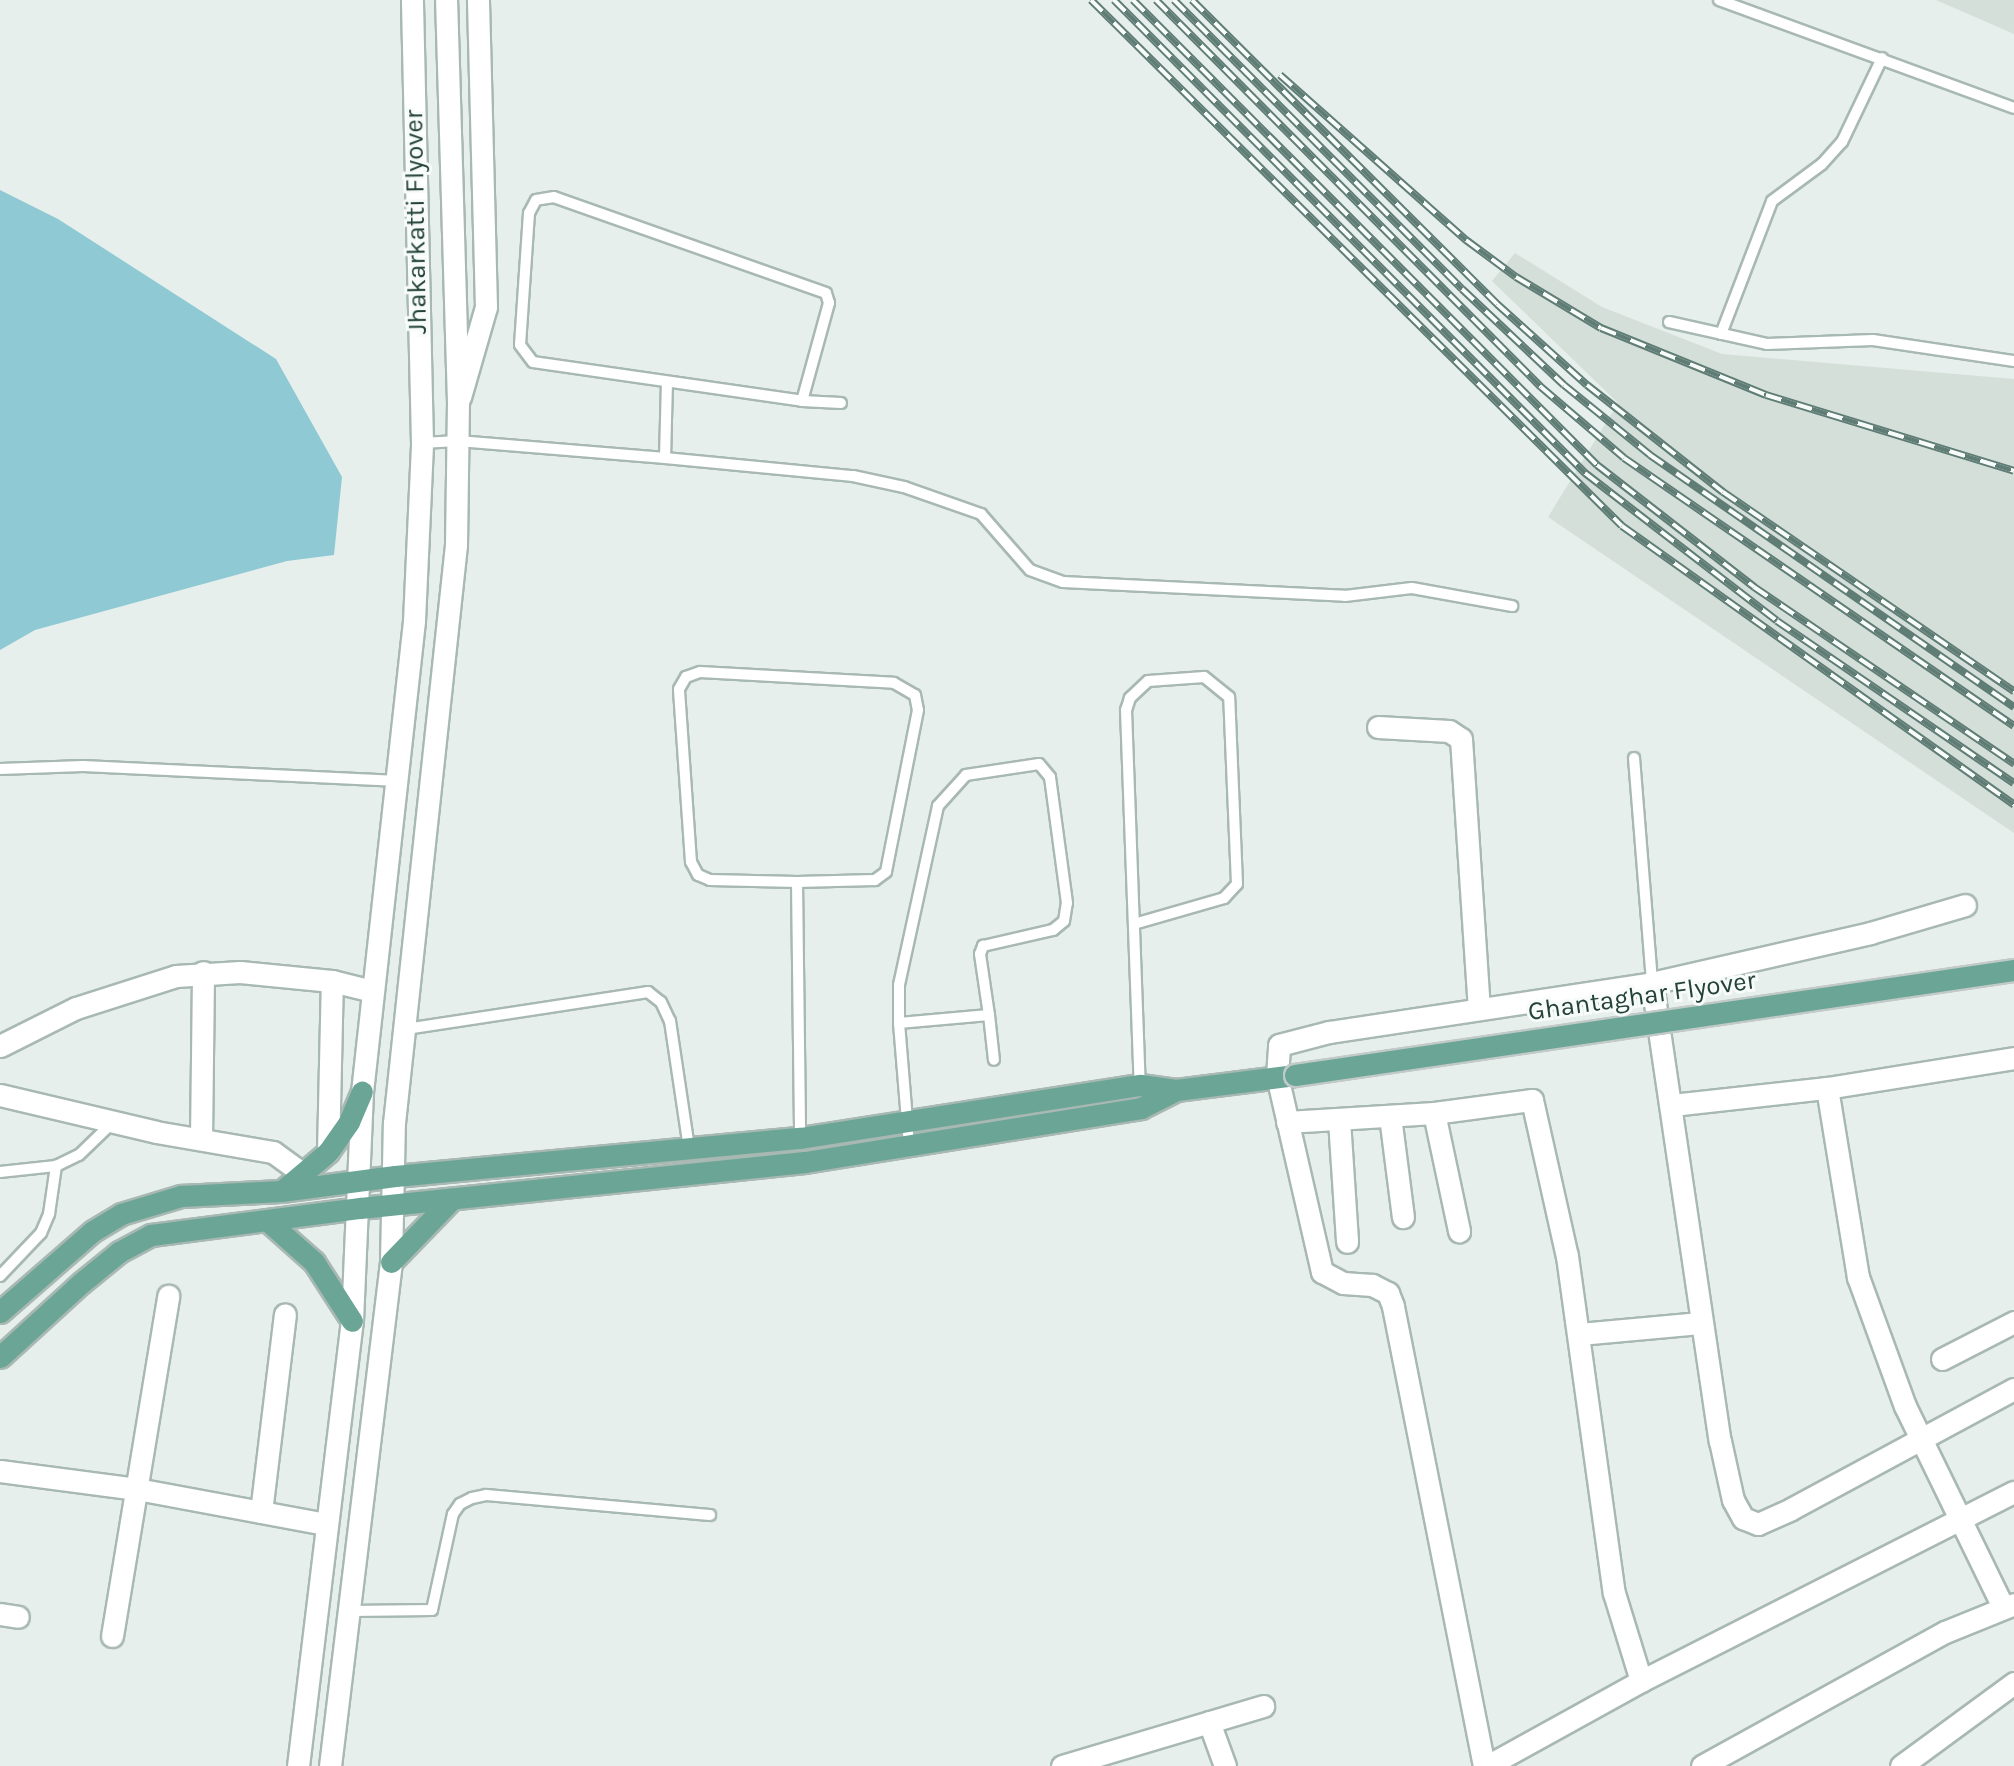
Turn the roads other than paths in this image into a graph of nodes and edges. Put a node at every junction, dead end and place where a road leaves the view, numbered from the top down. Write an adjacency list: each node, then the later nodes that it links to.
1 (412, 0): 15 (street, Jhakarkatti Flyover)
2 (446, 0): 12 (street, Jhakarkatti Flyover)
3 (478, 0): 12 (street)
4 (1719, 0): 5 (lane)
5 (1882, 58): 6 (lane); 8 (lane)
6 (2014, 108)
7 (1669, 322): 8 (lane)
8 (1721, 334): 9 (lane)
9 (2014, 361)
10 (667, 382): 11 (lane); 11 (lane); 16 (lane)
11 (802, 401): 13 (lane)
12 (458, 402): 14 (street)
13 (841, 403)
14 (458, 441): 15 (lane); 16 (lane); 33 (street)
15 (422, 443): 21 (street, Jhakarkatti Flyover)
16 (664, 458): 17 (lane)
17 (1512, 606)
18 (1378, 727): 30 (street)
19 (1634, 758): 28 (lane)
20 (0, 769): 21 (lane)
21 (400, 781): 29 (street, Jhakarkatti Flyover)
22 (797, 882): 22 (lane); 51 (lane)
23 (1965, 905): 28 (street)
24 (1134, 924): 24 (lane); 38 (lane)
25 (2014, 970): 37 (main road, Ghantaghar Flyover, bridge)
26 (203, 972): 27 (street); 34 (street); 52 (street)
27 (332, 981): 29 (street); 55 (street)
28 (1652, 983): 30 (street); 43 (street)
29 (372, 991): 41 (street, Jhakarkatti Flyover)
30 (1479, 1008): 37 (street)
31 (989, 1015): 32 (lane); 32 (lane); 36 (lane)
32 (899, 1023): 47 (lane)
33 (406, 1029): 54 (lane); 59 (street)
34 (0, 1046)
35 (2014, 1058): 39 (street)
36 (994, 1060)
37 (1286, 1075): 40 (main road, Ghantaghar Flyover); 50 (street)
38 (1140, 1085): 40 (main road); 44 (lane); 47 (main road)
39 (1827, 1088): 43 (street); 81 (street)
40 (1176, 1090): 44 (main road)
41 (362, 1092): 55 (main road); 60 (street, Jhakarkatti Flyover)
42 (0, 1095): 49 (street)
43 (1672, 1105): 76 (street)
44 (1141, 1108): 53 (main road)
45 (1434, 1113): 46 (street); 67 (street); 77 (street)
46 (1390, 1116): 48 (street); 65 (street)
47 (906, 1120): 51 (main road); 53 (lane)
48 (1339, 1120): 50 (street); 68 (street)
49 (113, 1122): 52 (street); 56 (lane)
50 (1287, 1122): 100 (street)
51 (800, 1138): 54 (main road)
52 (201, 1139): 58 (street)
53 (909, 1144): 62 (main road)
54 (690, 1148): 59 (main road)
55 (328, 1152): 58 (main road)
56 (56, 1166): 57 (lane); 70 (lane)
57 (0, 1172)
58 (303, 1174): 61 (main road)
59 (395, 1176): 60 (main road); 63 (street)
60 (360, 1181): 61 (main road); 64 (street, Jhakarkatti Flyover)
61 (281, 1191): 72 (main road)
62 (452, 1199): 63 (main road); 69 (main road)
63 (396, 1204): 64 (main road); 69 (street)
64 (360, 1208): 66 (main road); 74 (street, Jhakarkatti Flyover)
65 (1403, 1217)
66 (270, 1223): 74 (main road); 78 (main road)
67 (1459, 1231)
68 (1347, 1242)
69 (391, 1262): 90 (street)
70 (0, 1276)
71 (168, 1296): 83 (street)
72 (0, 1312)
73 (285, 1314): 85 (street)
74 (352, 1321): 88 (street, Jhakarkatti Flyover)
75 (2014, 1322): 79 (street)
76 (1701, 1323): 77 (street); 81 (street)
77 (1578, 1334): 92 (street)
78 (0, 1357)
79 (1942, 1359)
80 (2014, 1389): 81 (street)
81 (1921, 1438): 87 (street)
82 (0, 1471): 83 (street)
83 (137, 1489): 85 (street); 91 (street)
84 (2014, 1492): 87 (street)
85 (261, 1511): 88 (street)
86 (710, 1516): 90 (lane)
87 (1964, 1518): 89 (street); 92 (street)
88 (325, 1524): 96 (street, Jhakarkatti Flyover)
89 (2009, 1606): 101 (street)
90 (350, 1611): 97 (street)
91 (112, 1636)
92 (1641, 1681): 100 (street)
93 (2014, 1683): 102 (street)
94 (1263, 1706): 95 (street)
95 (1209, 1722): 98 (street); 99 (street)
96 (298, 1766)
97 (330, 1766)
98 (1062, 1766)
99 (1225, 1766)
100 (1485, 1766)
101 (1702, 1766)
102 (1901, 1766)

